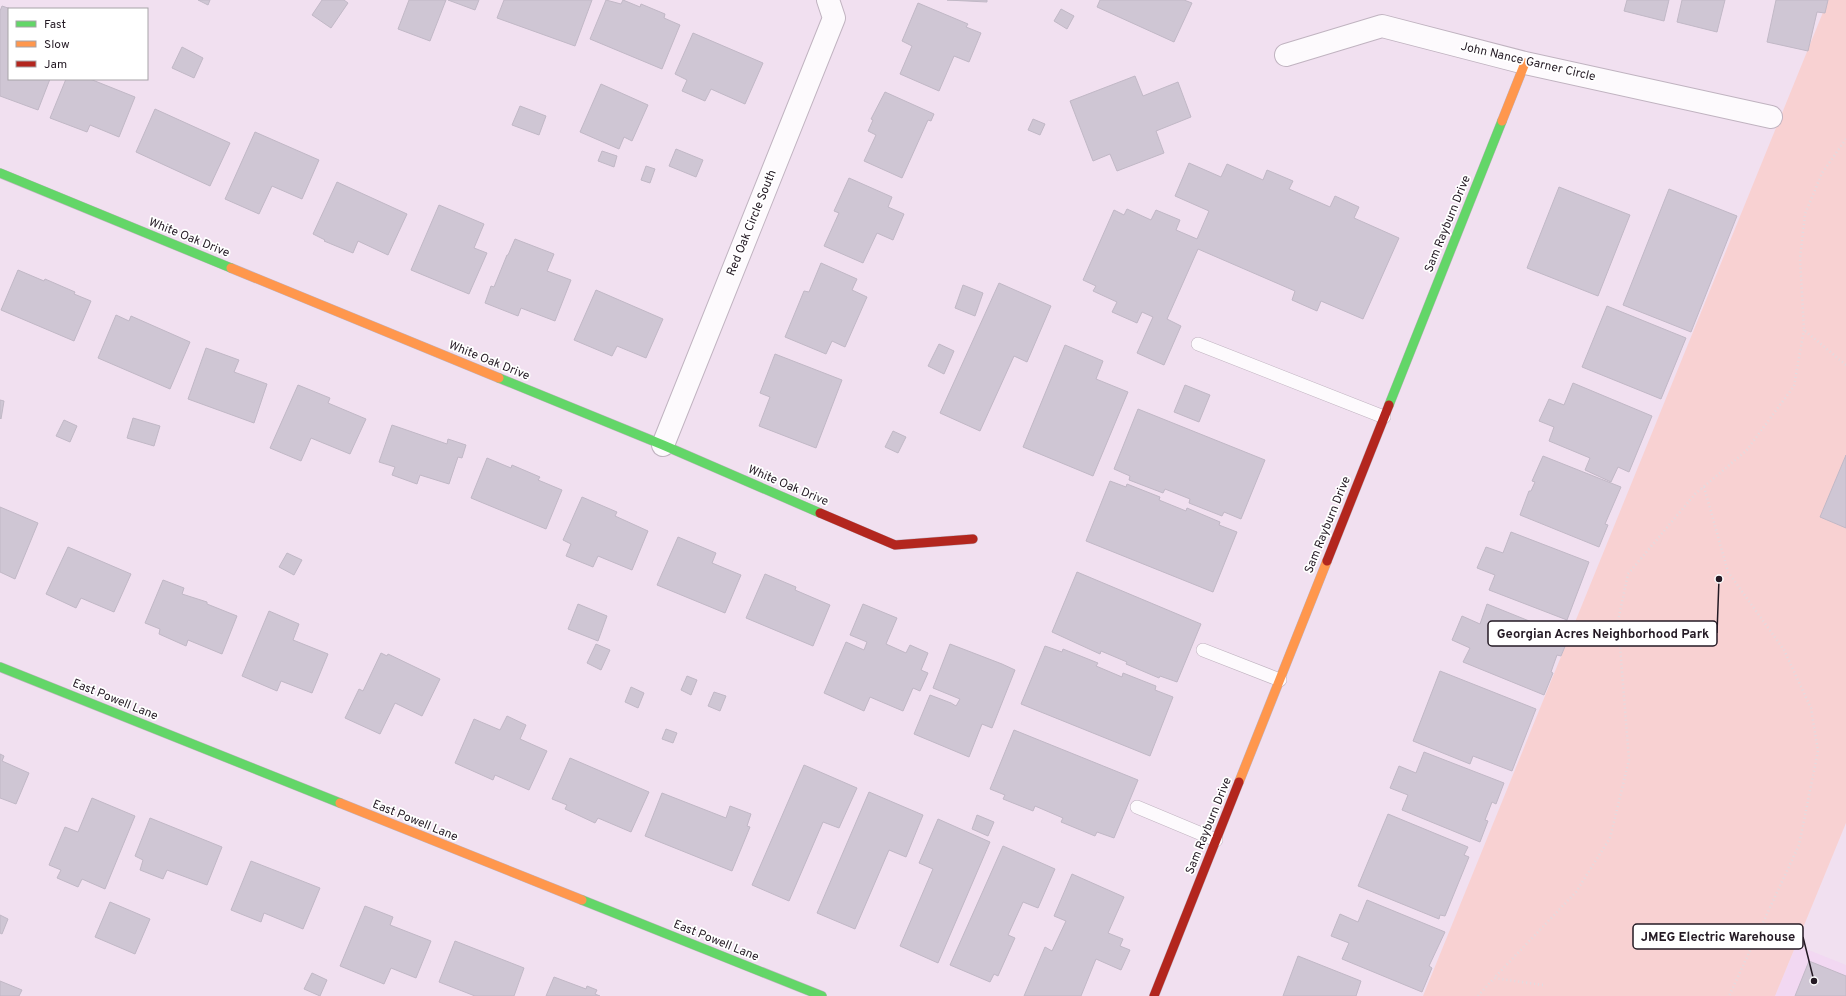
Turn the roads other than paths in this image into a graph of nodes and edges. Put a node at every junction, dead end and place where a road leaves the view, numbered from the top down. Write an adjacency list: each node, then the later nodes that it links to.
1 (828, 0): 8 (street, Red Oak Circle South)
2 (1286, 55): 3 (street, John Nance Garner Circle)
3 (1525, 63): 4 (street, John Nance Garner Circle); 7 (street, Sam Rayburn Drive)
4 (1771, 118)
5 (0, 174): 8 (street, White Oak Drive)
6 (1198, 344): 7 (lane)
7 (1384, 417): 12 (street, Sam Rayburn Drive)
8 (663, 445): 9 (street, White Oak Drive)
9 (973, 539)
10 (1203, 650): 12 (lane)
11 (0, 667): 15 (street, East Powell Lane)
12 (1280, 680): 14 (street, Sam Rayburn Drive)
13 (1137, 807): 14 (lane)
14 (1216, 840): 16 (street, Sam Rayburn Drive)
15 (822, 996)
16 (1154, 996)

